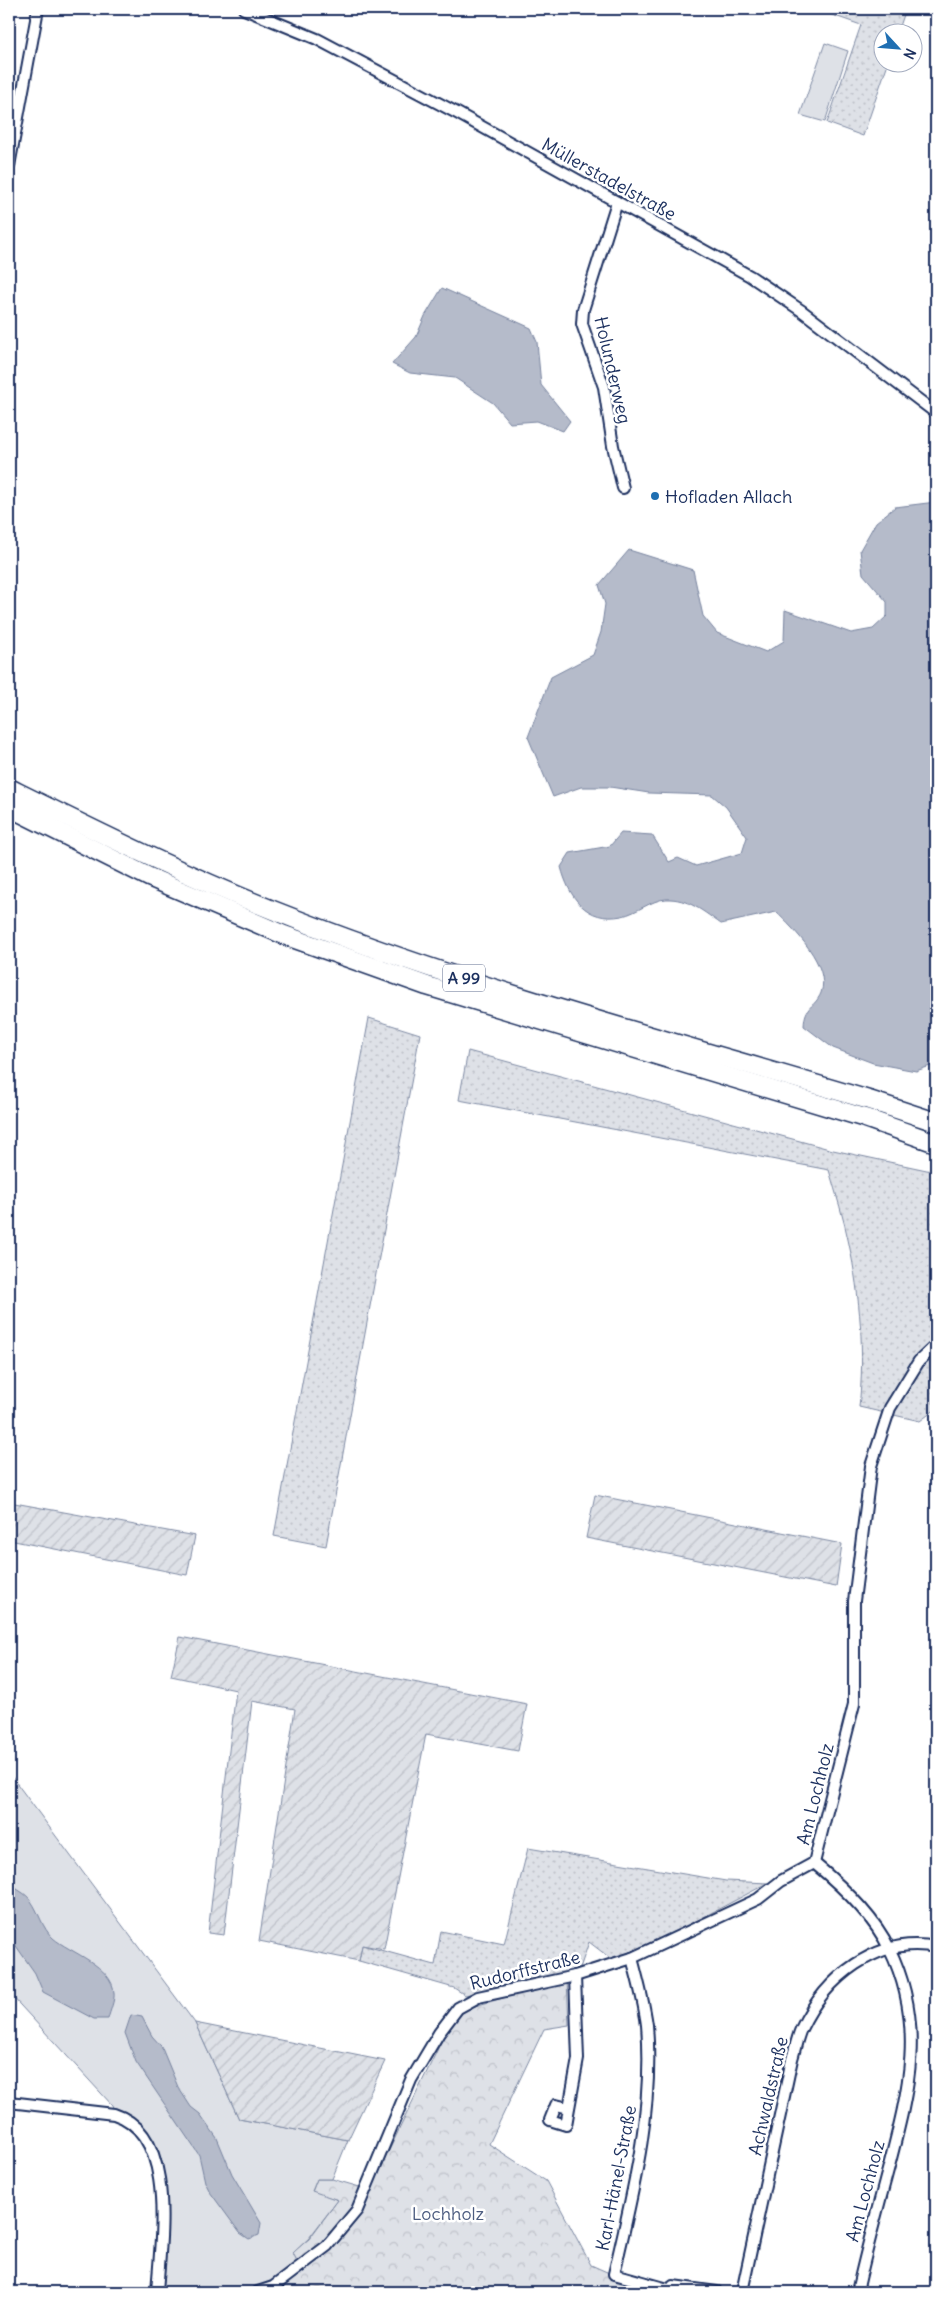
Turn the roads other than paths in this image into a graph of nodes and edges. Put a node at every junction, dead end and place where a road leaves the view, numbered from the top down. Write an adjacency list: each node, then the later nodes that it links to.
1 (38, 9): 3 (street)
2 (244, 9): 4 (street, Müllerstadelstraße)
3 (9, 166)
4 (617, 202): 5 (street, Müllerstadelstraße); 6 (street, Holunderweg)
5 (936, 413)
6 (623, 488)
7 (9, 788): 9 (highway, A 99)
8 (9, 807): 10 (highway, A 99)
9 (936, 1122)
10 (936, 1143)
11 (936, 1346): 12 (street, Am Lochholz)
12 (814, 1863): 14 (street, Am Lochholz); 15 (street, Rudorffstraße)
13 (936, 1947): 14 (street, Achwaldstraße)
14 (890, 1948): 25 (street, Achwaldstraße); 26 (street, Am Lochholz)
15 (632, 1958): 16 (street, Rudorffstraße); 19 (street, Karl-Hänel-Straße)
16 (575, 1976): 18 (street); 20 (street, Rudorffstraße)
17 (9, 2102): 21 (street)
18 (569, 2108)
19 (655, 2284): 23 (street, Karl-Hänel-Straße); 24 (street, Karl-Hänel-Straße)
20 (272, 2289): 22 (street, Rudorffstraße)
21 (157, 2292)
22 (258, 2292)
23 (679, 2292)
24 (710, 2292)
25 (742, 2292)
26 (857, 2292)

